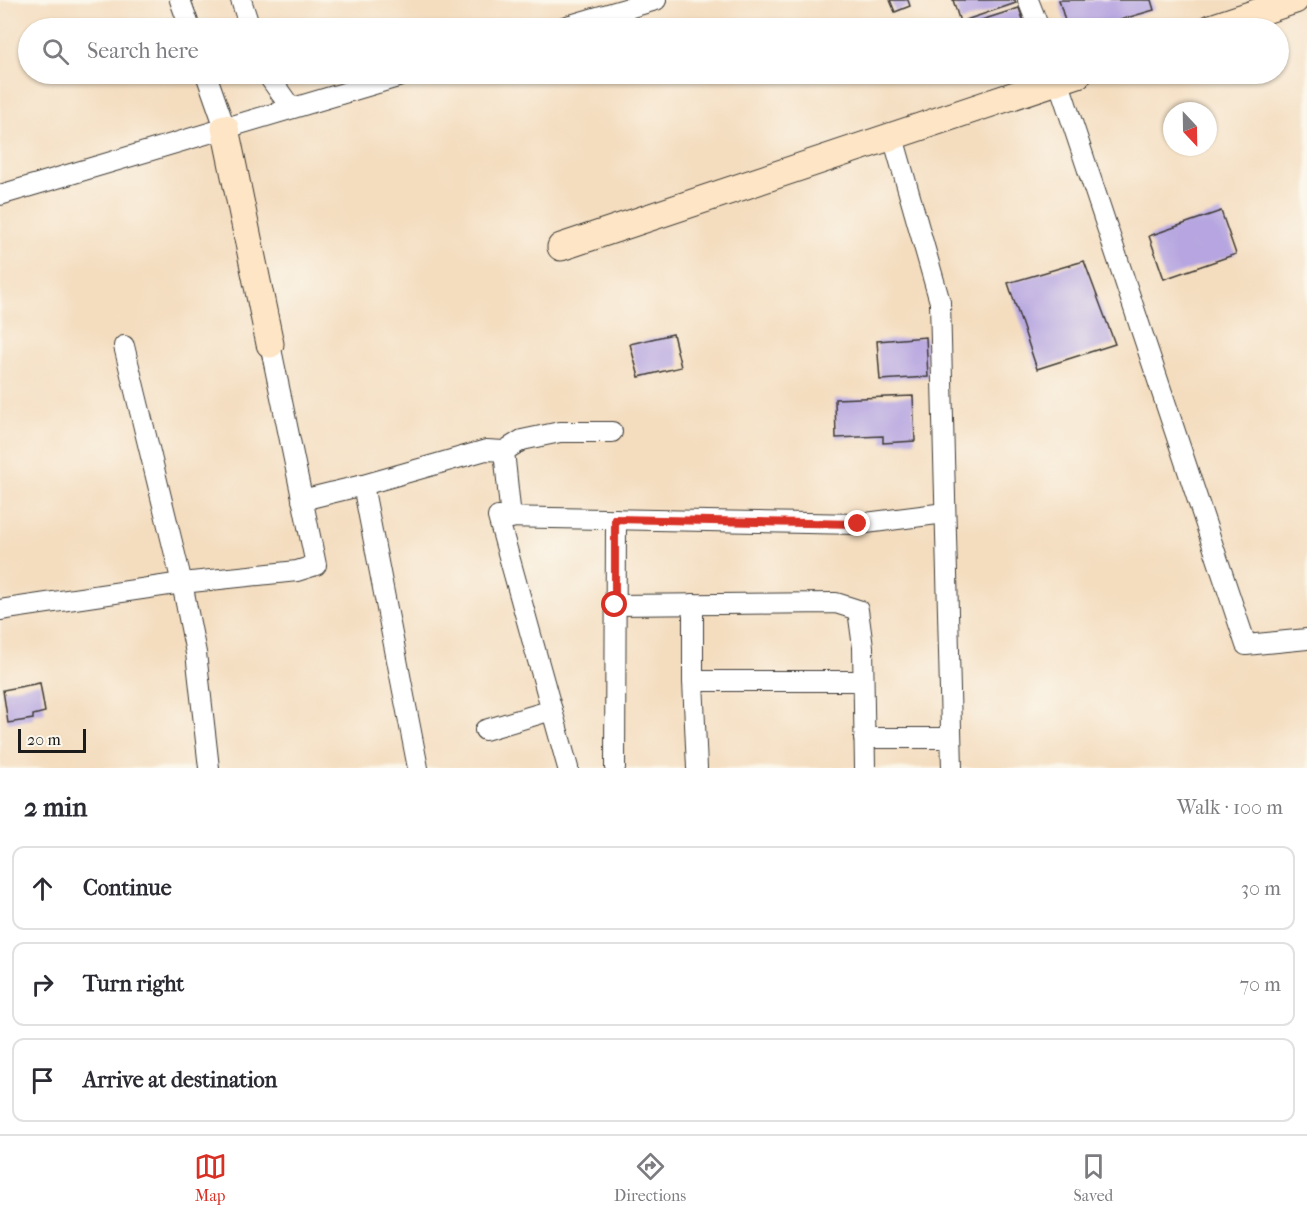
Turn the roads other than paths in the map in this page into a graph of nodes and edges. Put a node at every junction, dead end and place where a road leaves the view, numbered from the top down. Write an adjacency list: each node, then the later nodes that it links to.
1 (180, 0): 8 (street)
2 (241, 0): 9 (street)
3 (656, 0): 10 (street)
4 (1028, 0): 11 (street)
5 (1295, 0): 12 (street)
6 (1304, 0): 7 (street)
7 (1307, 10)
8 (186, 18)
9 (247, 18)
10 (594, 18)
11 (1035, 18)
12 (1241, 18)
13 (210, 84): 19 (street)
14 (274, 84): 18 (street)
15 (374, 84): 18 (street)
16 (1042, 84): 20 (street)
17 (1067, 84): 36 (street)
18 (291, 108): 19 (street)
19 (225, 128): 21 (street); 23 (street)
20 (893, 137): 22 (street); 29 (street)
21 (0, 195)
22 (561, 247)
23 (270, 344): 28 (street)
24 (124, 346): 32 (street)
25 (612, 432): 26 (street)
26 (504, 451): 27 (street); 30 (street)
27 (363, 485): 28 (street); 44 (street)
28 (302, 500): 32 (street)
29 (945, 513): 31 (street); 42 (street)
30 (511, 518): 31 (street); 39 (street)
31 (615, 519): 34 (street)
32 (182, 583): 35 (street); 43 (street)
33 (693, 604): 34 (street); 37 (street); 38 (street)
34 (615, 605): 46 (street)
35 (0, 610)
36 (1307, 639)
37 (693, 681): 38 (street); 47 (street)
38 (863, 681): 41 (street)
39 (552, 710): 40 (street); 45 (street)
40 (485, 730)
41 (864, 738): 42 (street); 48 (street)
42 (951, 738): 49 (street)
43 (209, 768)
44 (418, 768)
45 (568, 768)
46 (615, 768)
47 (697, 768)
48 (865, 768)
49 (952, 768)

